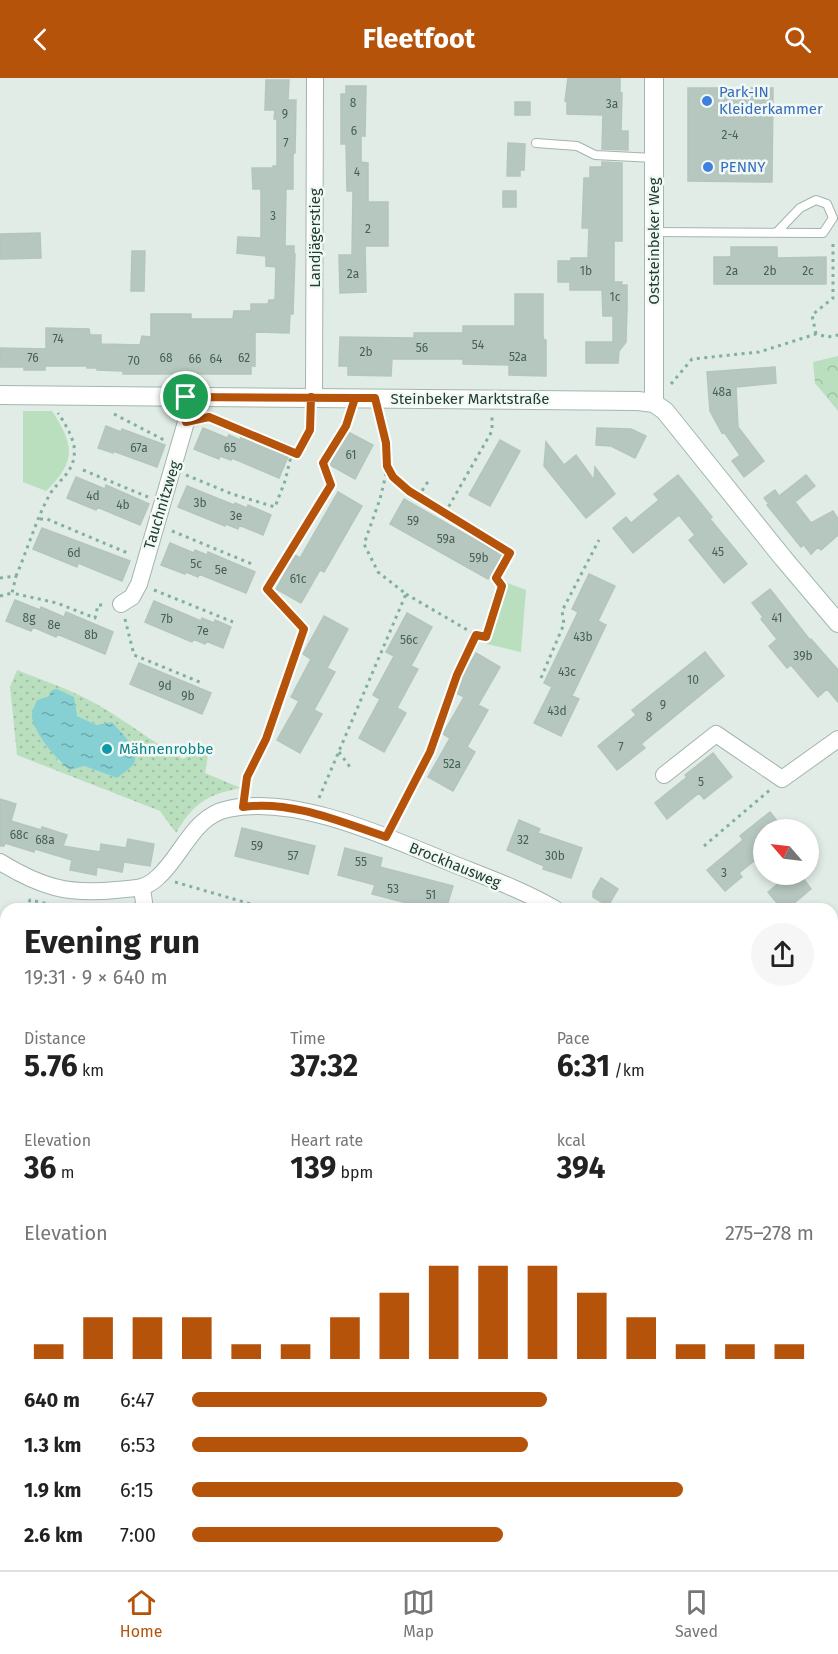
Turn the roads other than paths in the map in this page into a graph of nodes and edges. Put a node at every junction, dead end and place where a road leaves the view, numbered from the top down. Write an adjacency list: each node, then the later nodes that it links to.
1 (315, 78): 9 (street, Landjägerstieg)
2 (654, 78): 4 (street, Oststeinbeker Weg)
3 (536, 142): 4 (lane)
4 (654, 158): 5 (street, Oststeinbeker Weg)
5 (654, 232): 6 (lane); 10 (street, Oststeinbeker Weg)
6 (777, 232): 6 (lane)
7 (0, 395): 8 (street, Steinbeker Marktstraße)
8 (186, 397): 9 (street, Steinbeker Marktstraße); 11 (street, Tauchnitzweg)
9 (312, 397): 10 (street, Steinbeker Marktstraße)
10 (654, 403): 12 (street)
11 (121, 604)
12 (838, 623)
13 (838, 739): 14 (street)
14 (664, 775)
15 (0, 862): 16 (street)
16 (141, 889): 17 (street); 18 (street, Brockhausweg)
17 (144, 903)
18 (543, 903)

